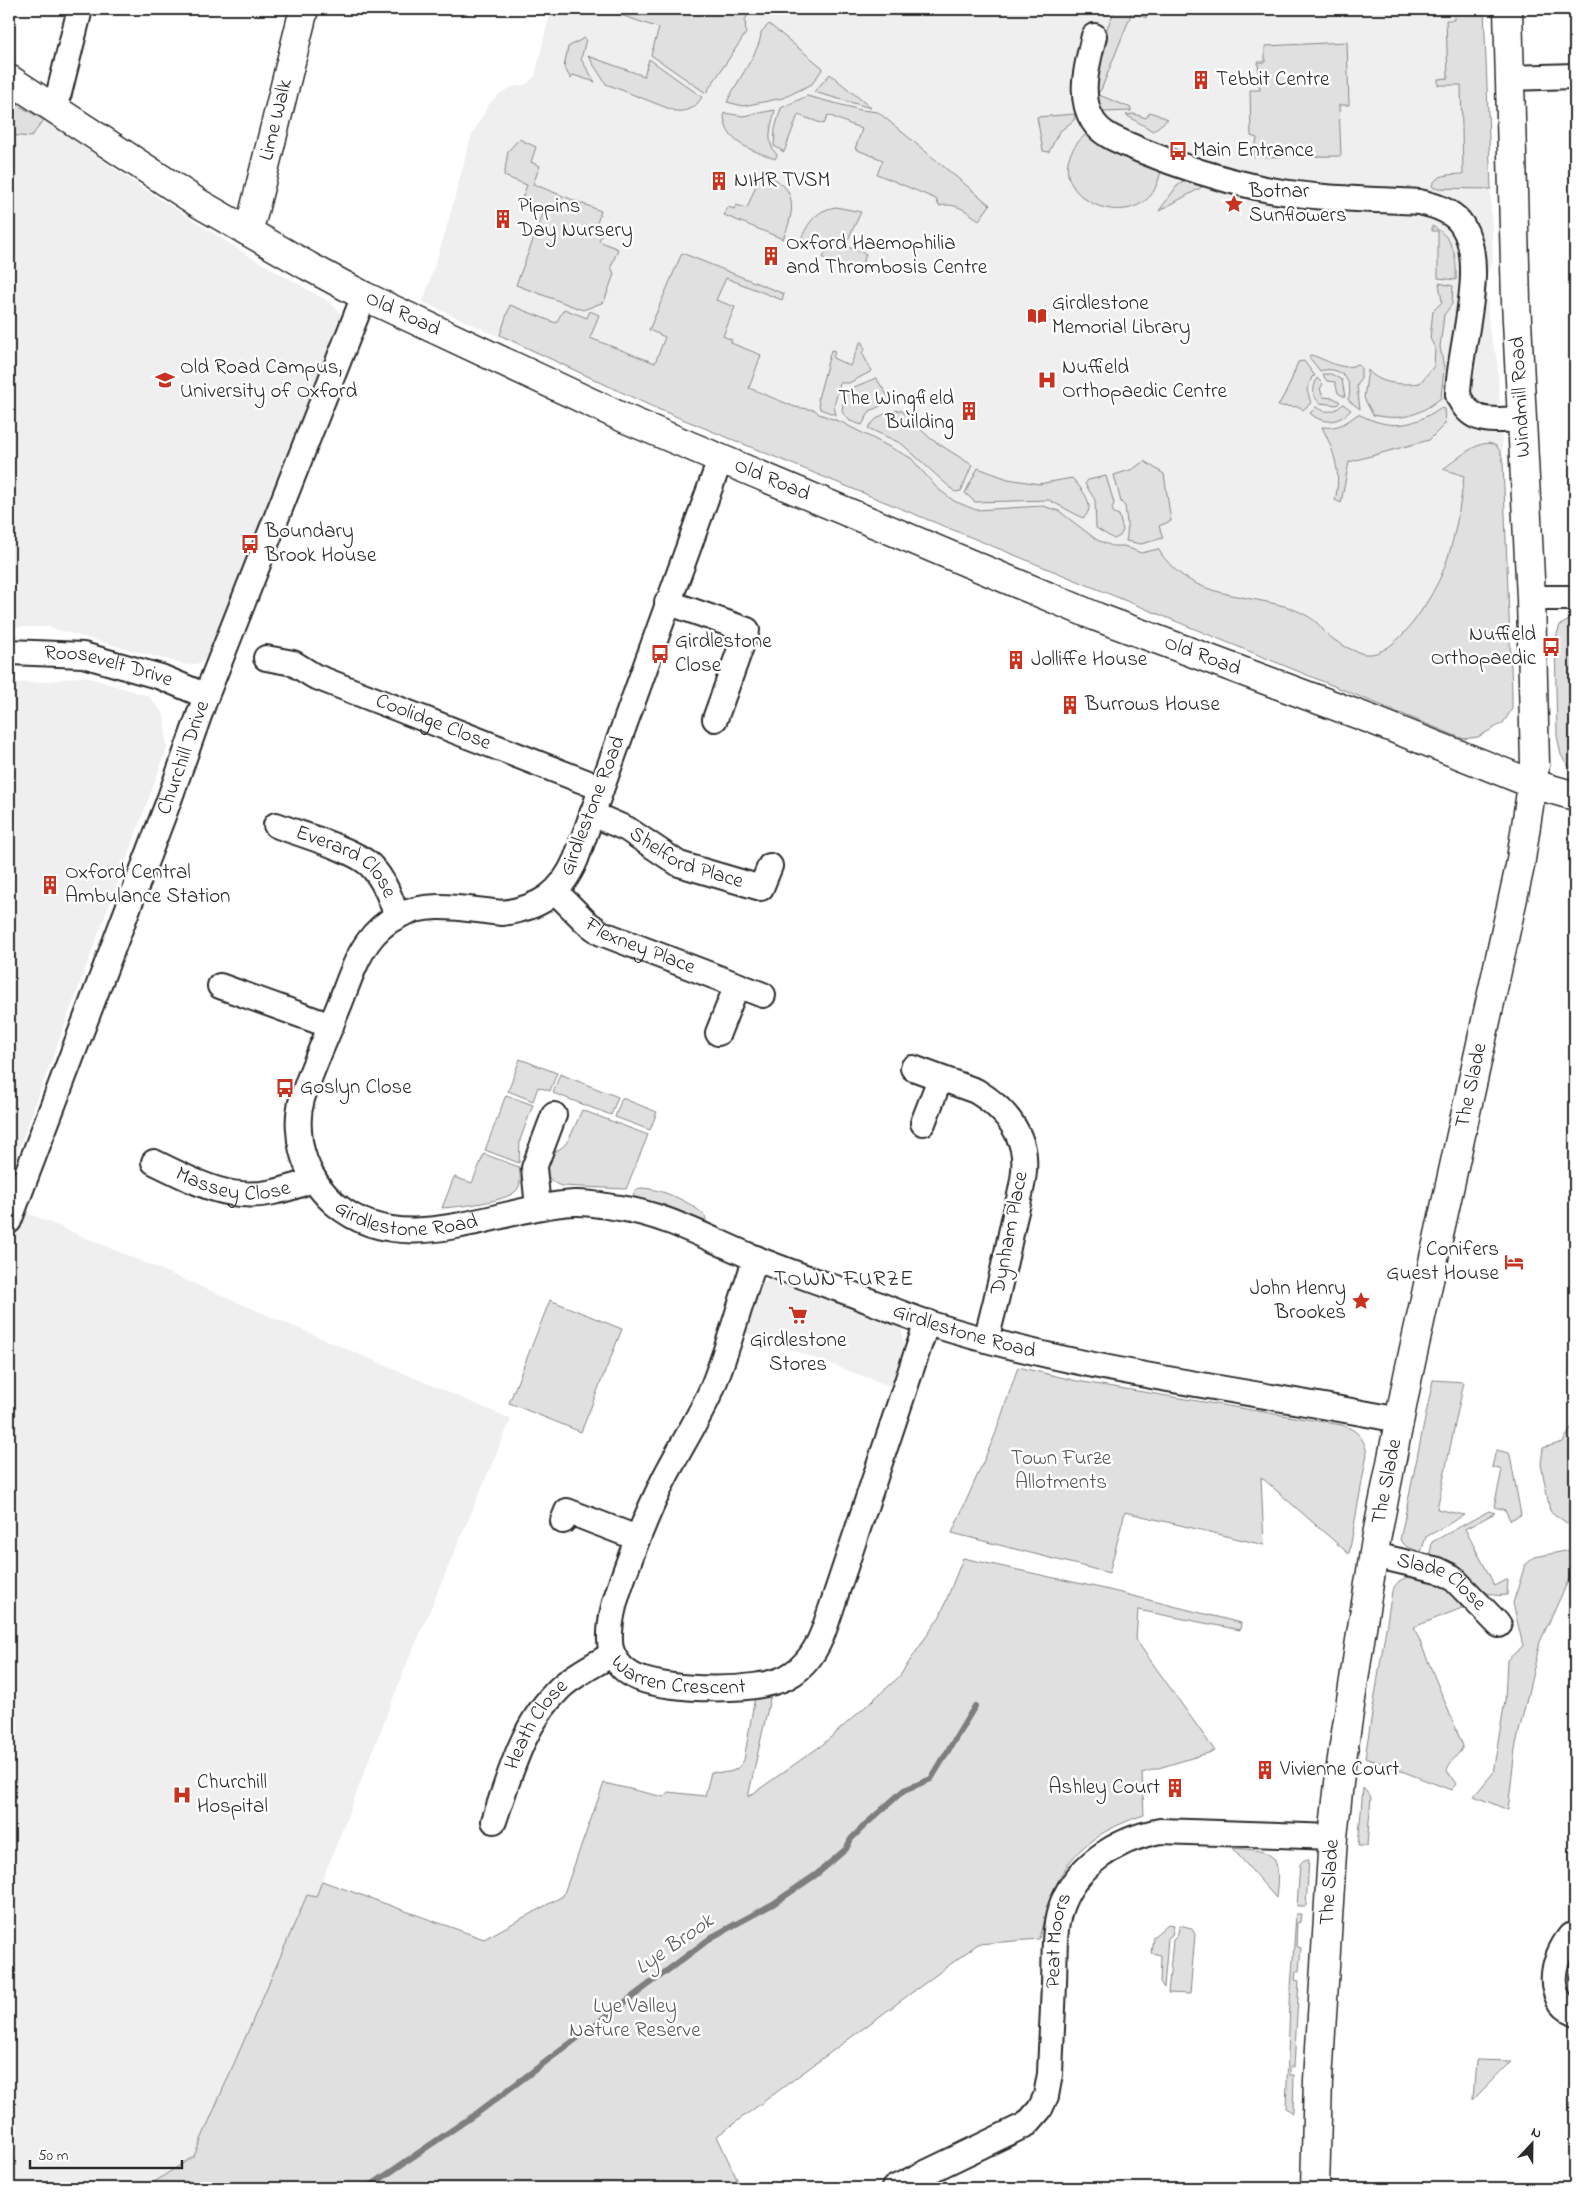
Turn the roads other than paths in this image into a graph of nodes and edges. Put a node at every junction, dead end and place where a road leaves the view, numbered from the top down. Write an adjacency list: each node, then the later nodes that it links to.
1 (80, 9): 8 (street)
2 (304, 9): 9 (main road, Lime Walk)
3 (1508, 9): 6 (main road, Windmill Road)
4 (1094, 36): 11 (street)
5 (1575, 76): 6 (street)
6 (1508, 78): 11 (main road, Windmill Road)
7 (9, 79): 8 (main road, Old Road)
8 (52, 106): 9 (main road, Old Road)
9 (247, 231): 10 (main road, Old Road)
10 (364, 296): 12 (main road, Old Road); 18 (street, Churchill Drive)
11 (1522, 419): 13 (main road, Windmill Road)
12 (720, 460): 15 (street, Girdlestone Road); 20 (main road, Old Road)
13 (1531, 598): 14 (street); 20 (main road, Windmill Road)
14 (1575, 598)
15 (667, 602): 19 (street); 21 (street, Girdlestone Road)
16 (9, 652): 18 (street, Roosevelt Drive)
17 (266, 658): 21 (street, Coolidge Close)
18 (206, 696): 40 (street, Churchill Drive)
19 (715, 719)
20 (1533, 784): 22 (main road, Old Road); 44 (main road, The Slade)
21 (601, 788): 23 (street, Girdlestone Road)
22 (1575, 796)
23 (592, 814): 25 (street, Shelford Place); 26 (street, Girdlestone Road)
24 (276, 825): 27 (street, Everard Close)
25 (770, 866)
26 (556, 892): 27 (street, Girdlestone Road); 28 (street, Flexney Place)
27 (397, 917): 31 (street, Girdlestone Road)
28 (737, 985): 30 (street, Flexney Place); 32 (street)
29 (220, 986): 31 (street)
30 (763, 995)
31 (331, 1026): 38 (street, Girdlestone Road)
32 (718, 1033)
33 (913, 1068): 34 (street, Dynham Place)
34 (940, 1079): 36 (street); 43 (street, Dynham Place)
35 (554, 1114): 39 (street)
36 (923, 1122)
37 (154, 1162): 38 (street, Massey Close)
38 (314, 1179): 39 (street, Girdlestone Road)
39 (538, 1208): 41 (street, Girdlestone Road)
40 (9, 1221)
41 (756, 1258): 42 (street, Girdlestone Road); 46 (street, Warren Crescent)
42 (927, 1322): 43 (street, Girdlestone Road); 49 (street, Warren Crescent)
43 (986, 1340): 44 (street, Girdlestone Road)
44 (1400, 1420): 47 (main road, The Slade)
45 (562, 1522): 46 (street)
46 (637, 1538): 49 (street, Warren Crescent)
47 (1374, 1555): 48 (street, Slade Close); 51 (main road, The Slade)
48 (1498, 1625)
49 (612, 1654): 50 (street, Heath Close)
50 (494, 1821)
51 (1333, 1837): 54 (street, Peat Moors); 55 (main road, The Slade)
52 (1570, 1936): 53 (street)
53 (1575, 2013)
54 (894, 2188)
55 (1316, 2188)

